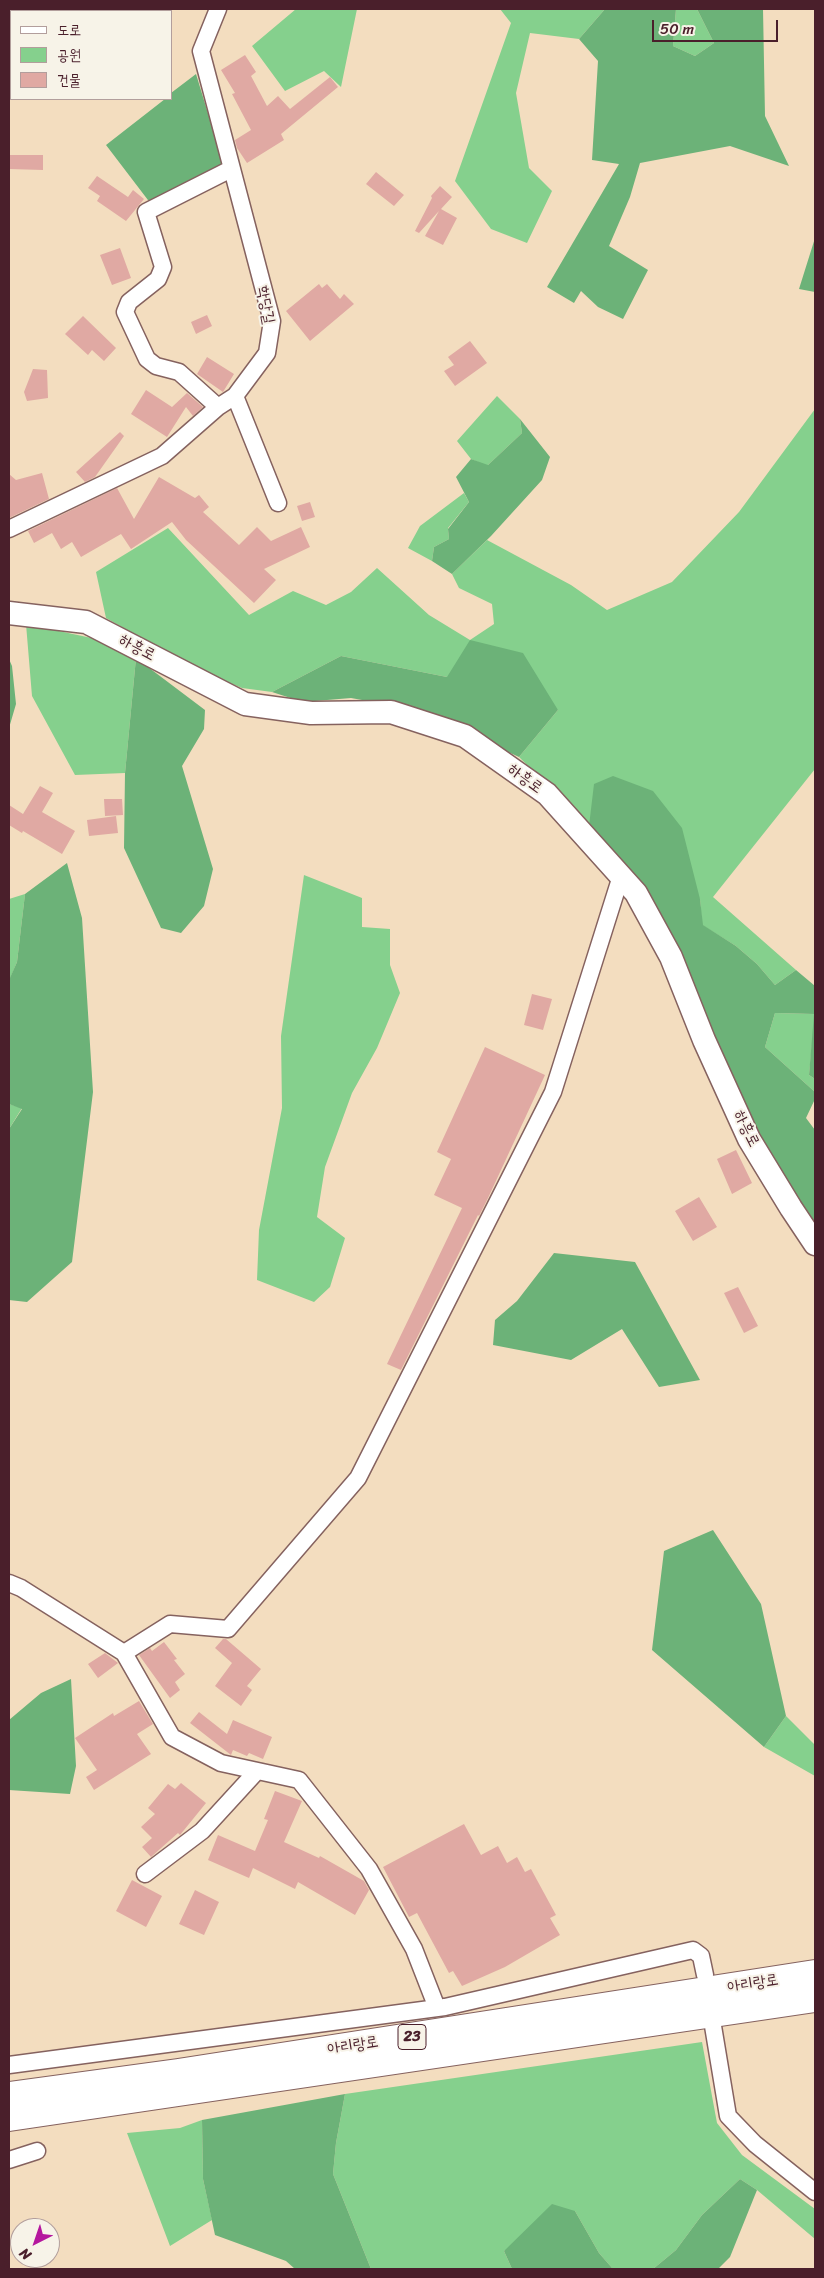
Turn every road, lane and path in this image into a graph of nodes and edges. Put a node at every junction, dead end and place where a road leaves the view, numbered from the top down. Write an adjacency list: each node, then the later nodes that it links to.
1 (218, 9): 2 (street, 학당길)
2 (231, 169): 3 (street, 학당길); 4 (street)
3 (235, 396): 4 (street, 학당길); 5 (street)
4 (218, 407): 6 (street, 학당길)
5 (278, 503)
6 (9, 529)
7 (9, 613): 8 (street, 하흥로)
8 (621, 876): 9 (street, 하흥로); 11 (street)
9 (815, 1244)
10 (13, 1588): 11 (street)
11 (124, 1654): 12 (street)
12 (257, 1771): 13 (street); 17 (street)
13 (145, 1874)
14 (815, 1974): 20 (highway, 아리랑로 / 23)
15 (705, 1975): 17 (street)
16 (815, 1998): 21 (highway, 아리랑로 / 23)
17 (437, 2008): 19 (street)
18 (712, 2020): 24 (street)
19 (9, 2065)
20 (9, 2096)
21 (9, 2118)
22 (37, 2151): 23 (street)
23 (9, 2160)
24 (815, 2192)

